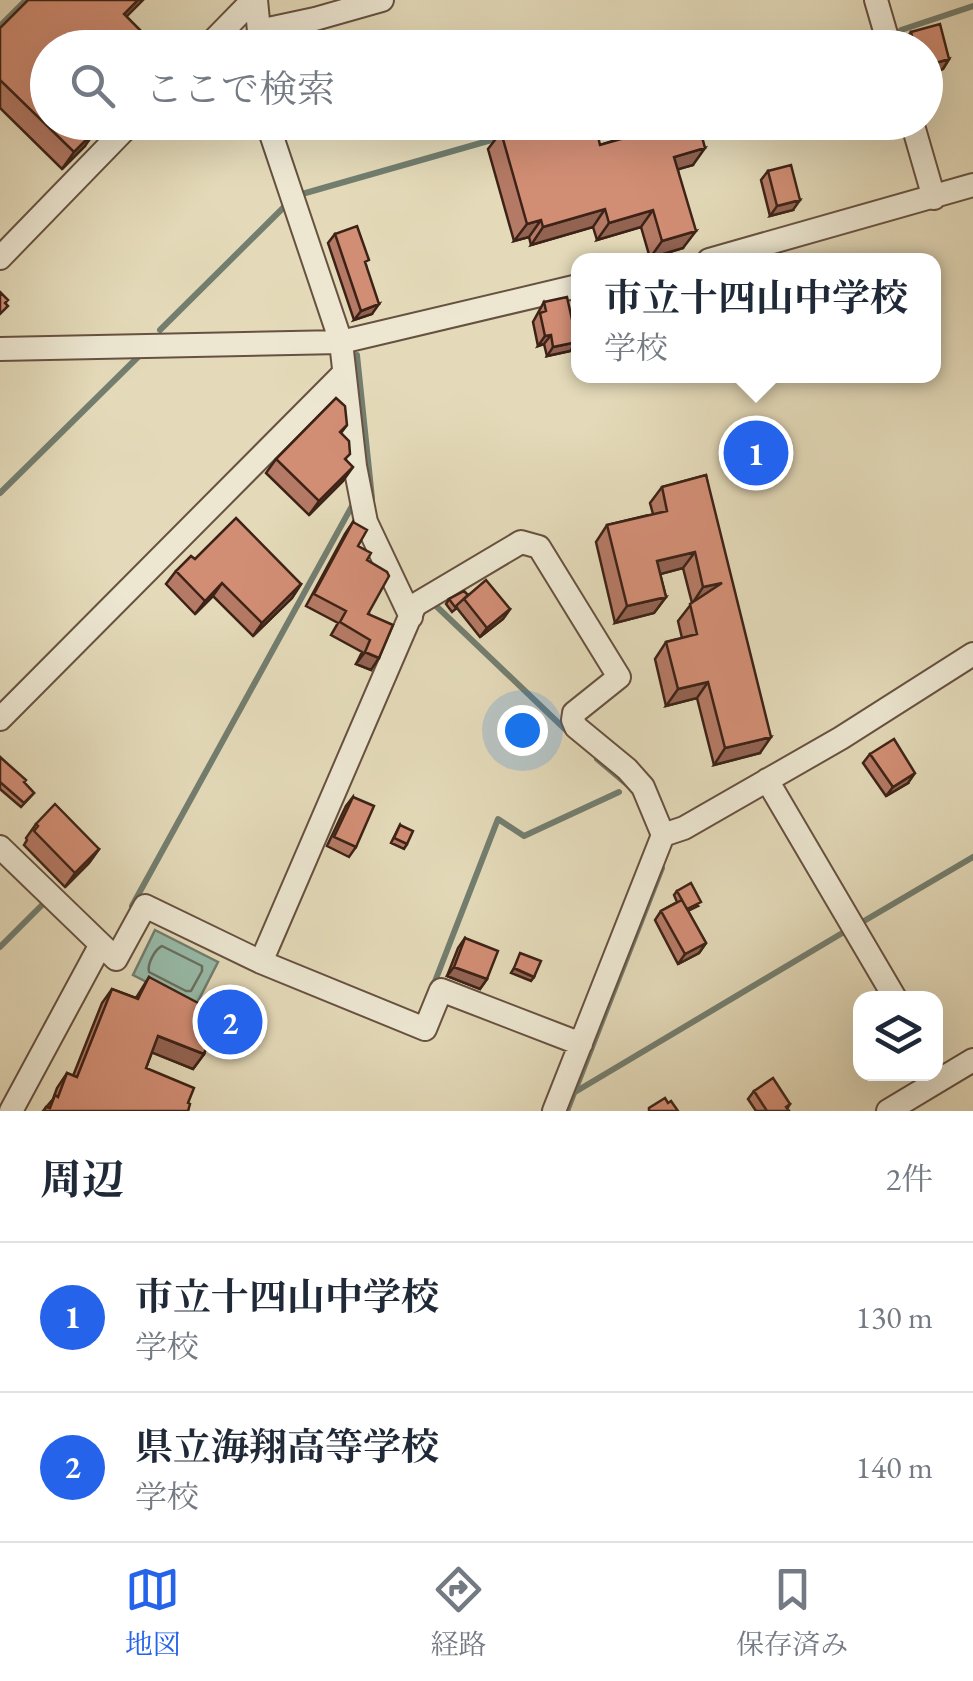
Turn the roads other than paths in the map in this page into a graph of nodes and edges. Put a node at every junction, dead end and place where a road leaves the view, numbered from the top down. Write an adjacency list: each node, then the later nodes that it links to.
1 (254, 0): 4 (street); 5 (street)
2 (382, 0): 6 (street)
3 (876, 0): 7 (street)
4 (224, 30)
5 (258, 30)
6 (285, 30)
7 (885, 30)
8 (115, 140): 14 (street)
9 (273, 140): 16 (street)
10 (917, 140): 12 (street)
11 (973, 185): 12 (street)
12 (934, 198): 13 (street)
13 (734, 253)
14 (0, 258)
15 (571, 288): 16 (street)
16 (341, 342): 17 (street); 18 (street)
17 (0, 349)
18 (344, 373): 19 (street); 21 (street)
19 (410, 616): 23 (street); 26 (street)
20 (973, 654): 22 (street)
21 (0, 719)
22 (767, 780): 23 (street); 27 (street)
23 (663, 834): 28 (street)
24 (0, 847): 25 (street)
25 (100, 946): 26 (street); 32 (street)
26 (261, 962): 28 (street)
27 (891, 991)
28 (581, 1044): 33 (street)
29 (973, 1060): 30 (street)
30 (943, 1071)
31 (928, 1081): 34 (street)
32 (11, 1111)
33 (554, 1111)
34 (888, 1111)

